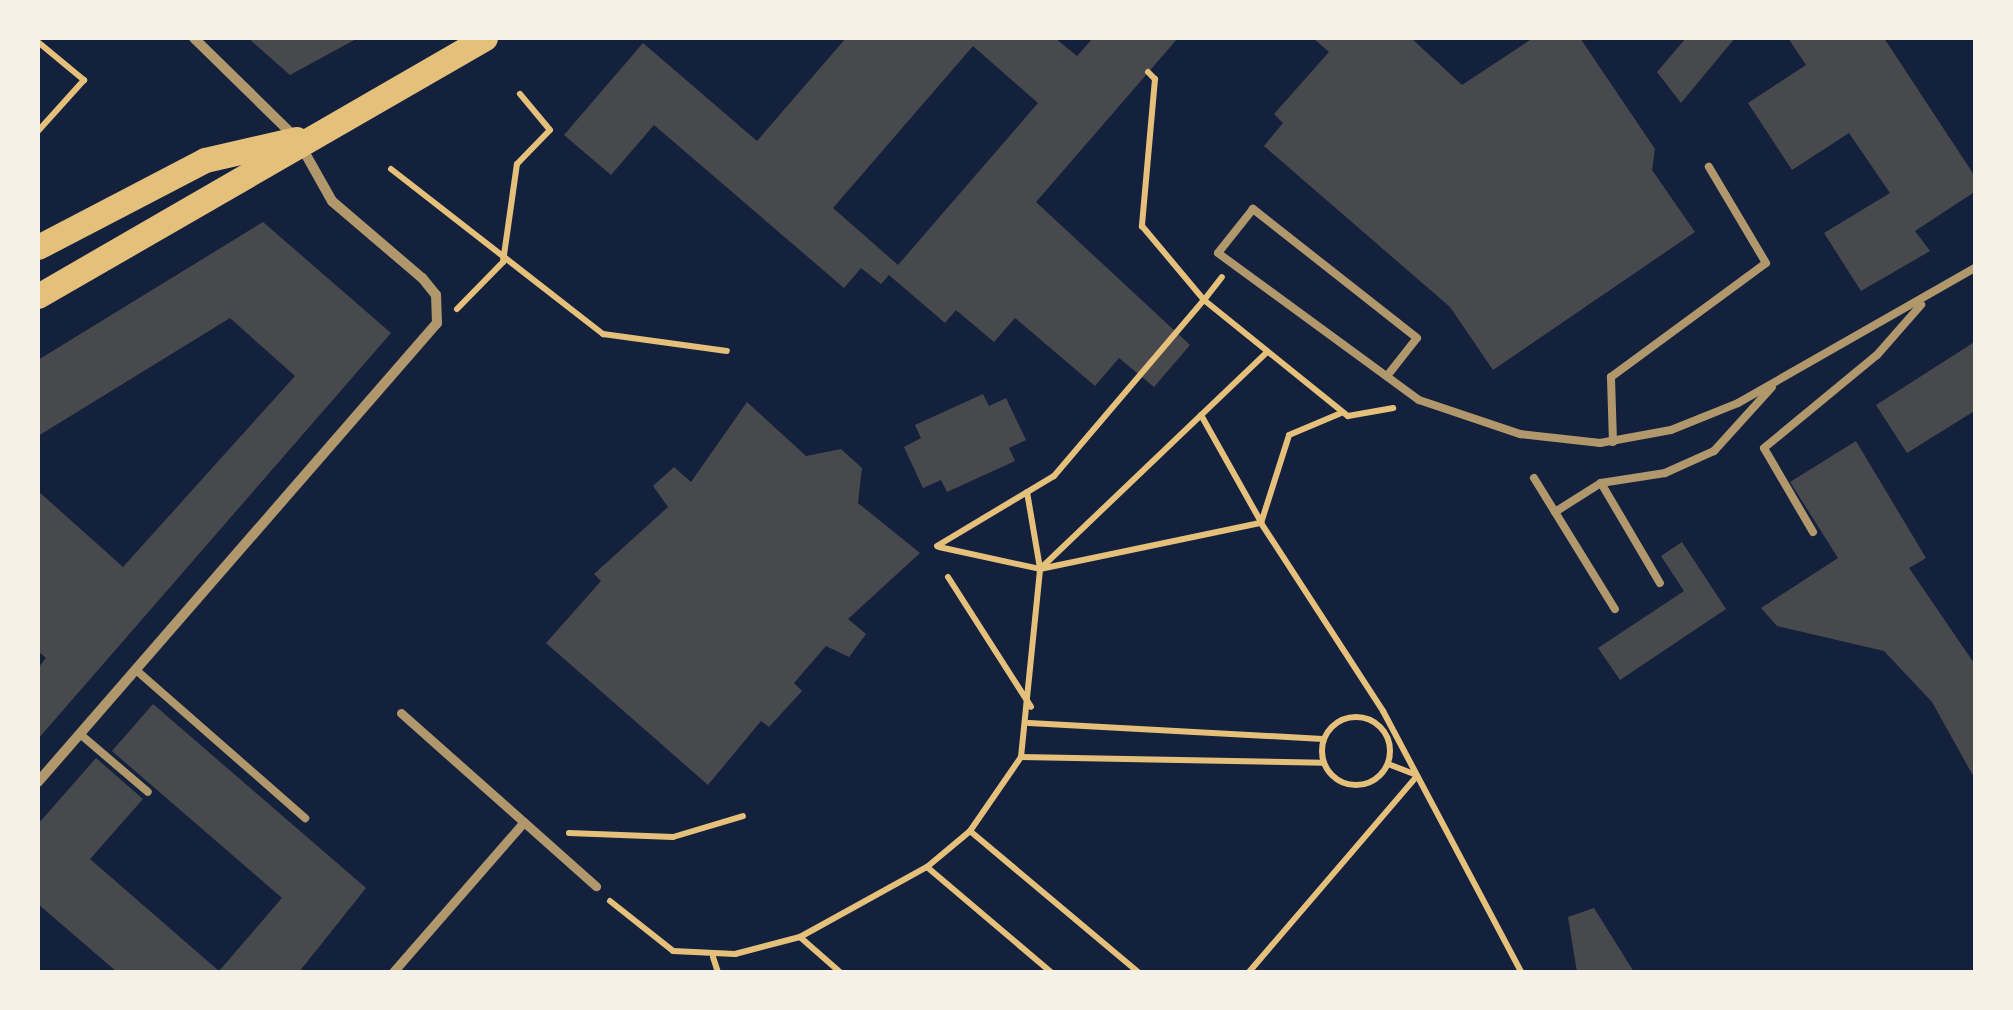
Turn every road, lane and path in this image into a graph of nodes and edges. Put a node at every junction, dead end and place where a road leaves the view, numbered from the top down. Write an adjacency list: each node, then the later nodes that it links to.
1 (194, 38): 7 (street)
2 (485, 38): 7 (main road)
3 (38, 42): 6 (path)
4 (1148, 72): 16 (path)
5 (520, 94): 11 (path)
6 (38, 131)
7 (297, 139): 10 (main road); 14 (main road); 17 (street)
8 (1709, 167): 25 (lane)
9 (391, 169): 11 (path)
10 (38, 247)
11 (503, 262): 17 (path); 18 (path)
12 (1976, 267): 15 (lane)
13 (1221, 279): 16 (path)
14 (38, 296)
15 (1927, 298): 21 (lane); 31 (lane)
16 (1204, 300): 19 (path); 28 (path)
17 (432, 335): 36 (street)
18 (726, 351)
19 (1267, 352): 23 (path); 24 (path)
20 (1387, 376): 20 (lane); 22 (lane)
21 (1772, 386): 25 (lane); 27 (lane)
22 (1425, 403): 23 (path); 25 (lane)
23 (1341, 412): 30 (path)
24 (1200, 415): 30 (path); 32 (path)
25 (1613, 442)
26 (1534, 478): 29 (lane)
27 (1602, 483): 29 (lane); 34 (lane)
28 (1027, 492): 32 (path); 32 (path)
29 (1555, 512): 35 (lane)
30 (1262, 523): 32 (path); 45 (path)
31 (1814, 532)
32 (1040, 569): 37 (path)
33 (948, 577): 37 (path)
34 (1660, 582)
35 (1615, 609)
36 (136, 670): 40 (street); 49 (lane)
37 (1031, 707): 39 (path)
38 (401, 712): 50 (street)
39 (1030, 723): 41 (path); 42 (path)
40 (80, 734): 46 (street); 47 (lane)
41 (1323, 739): 43 (path); 44 (path)
42 (1020, 757): 43 (path); 51 (path)
43 (1323, 763): 44 (path)
44 (1388, 764): 45 (path)
45 (1417, 776): 61 (path); 62 (path)
46 (38, 782)
47 (148, 792)
48 (744, 816): 50 (path)
49 (304, 818)
50 (524, 822): 53 (street); 56 (street)
51 (970, 831): 52 (path); 60 (path)
52 (927, 868): 54 (path); 59 (path)
53 (596, 886): 55 (path)
54 (800, 937): 55 (path); 58 (path)
55 (713, 957): 57 (path)
56 (393, 972)
57 (718, 972)
58 (840, 972)
59 (1051, 972)
60 (1138, 972)
61 (1249, 972)
62 (1521, 972)

